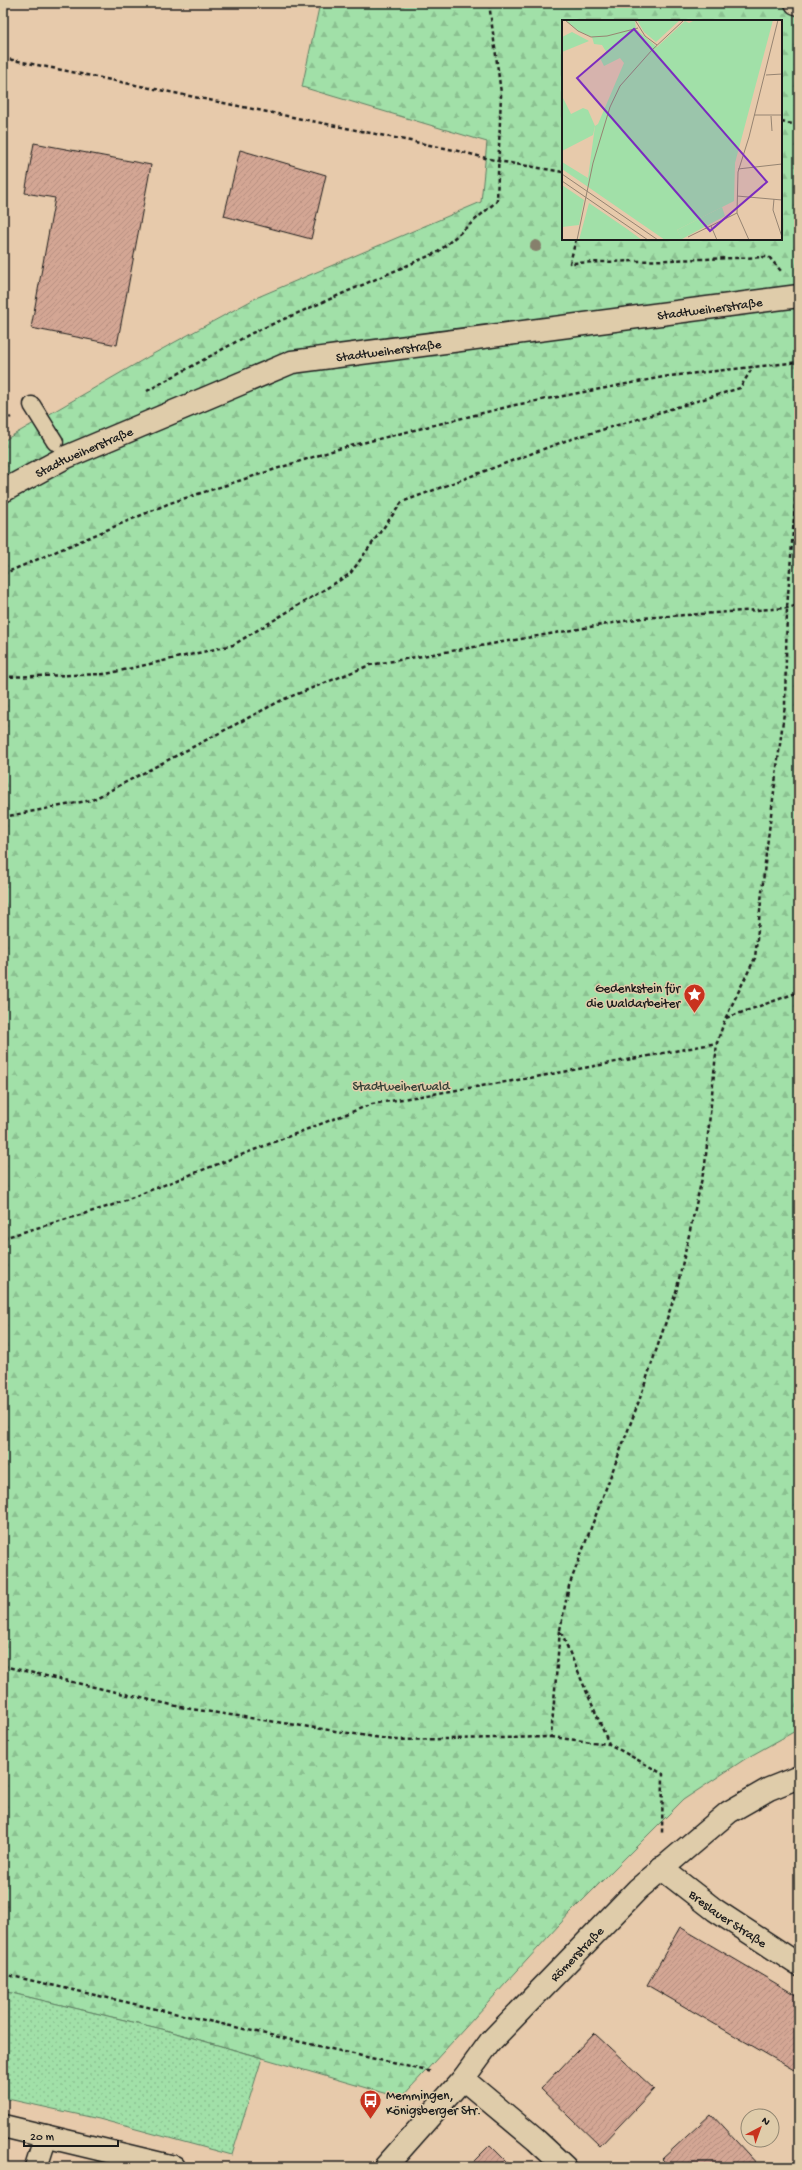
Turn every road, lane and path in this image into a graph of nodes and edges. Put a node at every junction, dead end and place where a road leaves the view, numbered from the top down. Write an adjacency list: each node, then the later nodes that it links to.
1 (489, 3): 5 (path)
2 (3, 58): 5 (path)
3 (782, 122): 4 (path)
4 (799, 125)
5 (498, 161): 6 (path); 12 (path)
6 (562, 172)
7 (576, 240): 8 (path)
8 (784, 275)
9 (799, 296): 16 (street, Stadtweiherstraße)
10 (799, 362): 11 (path)
11 (753, 367): 17 (path); 20 (path)
12 (143, 393)
13 (32, 405): 14 (lane)
14 (55, 442)
15 (799, 453): 19 (path)
16 (3, 491)
17 (3, 574)
18 (799, 605): 19 (path)
19 (787, 608): 21 (path); 23 (path)
20 (3, 677)
21 (3, 816)
22 (799, 992): 23 (path)
23 (725, 1019): 24 (path)
24 (717, 1043): 25 (path); 26 (path)
25 (3, 1238)
26 (560, 1630): 28 (path); 29 (path)
27 (3, 1666): 28 (path)
28 (551, 1737): 29 (path)
29 (609, 1744): 31 (path)
30 (799, 1777): 31 (street, Römerstraße)
31 (661, 1868): 32 (street, Breslauer Straße); 34 (street, Römerstraße)
32 (799, 1965)
33 (3, 1974): 34 (path)
34 (463, 2079): 39 (street, Römerstraße); 40 (street)
35 (3, 2126): 36 (street)
36 (46, 2136): 37 (street); 38 (street)
37 (36, 2167)
38 (174, 2167)
39 (385, 2167)
40 (565, 2167)

